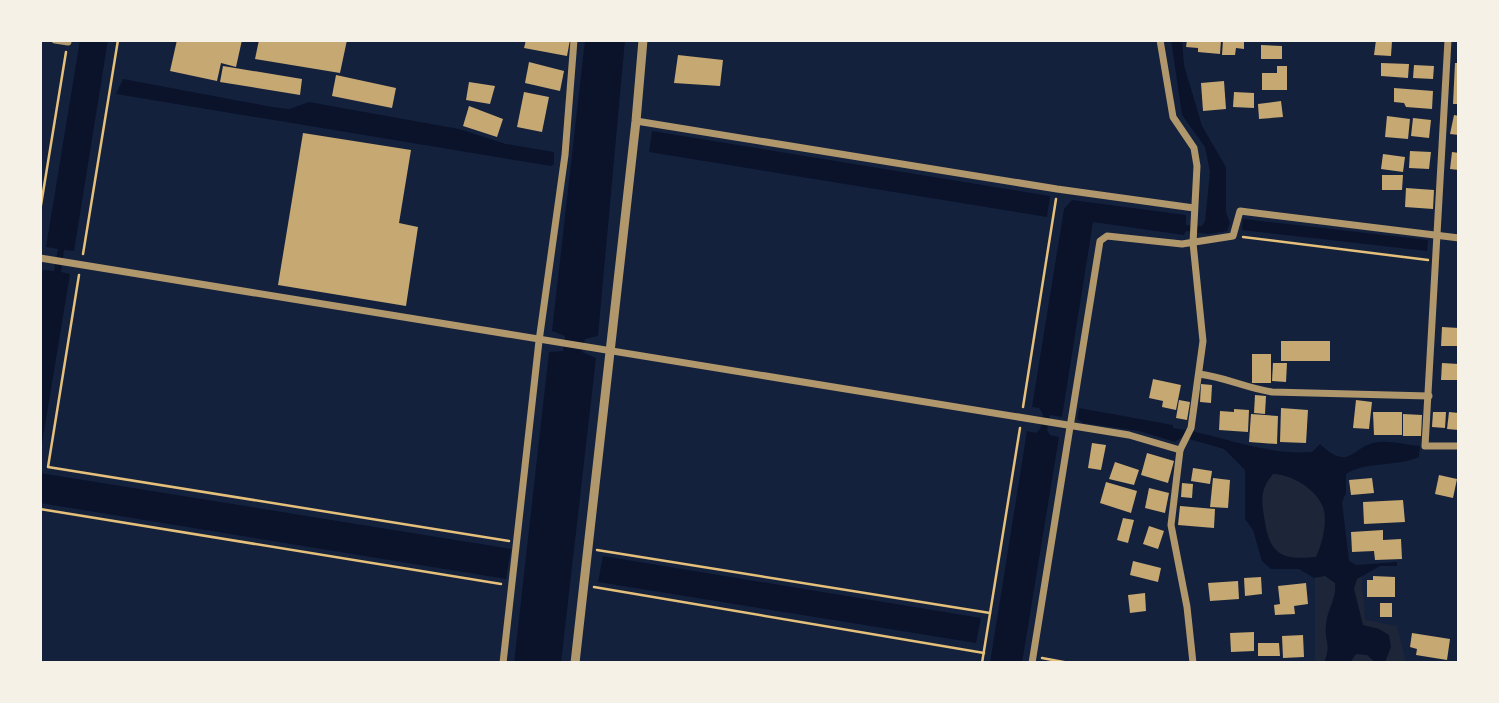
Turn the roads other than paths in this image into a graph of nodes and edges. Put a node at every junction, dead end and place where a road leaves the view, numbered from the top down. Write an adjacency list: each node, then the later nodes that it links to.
1 (54, 40): 6 (street)
2 (574, 40): 13 (street)
3 (643, 40): 7 (street)
4 (1160, 40): 8 (street)
5 (1448, 40): 9 (street)
6 (68, 42)
7 (636, 121): 8 (street); 14 (street)
8 (1194, 208): 11 (street)
9 (1435, 236): 10 (street); 11 (street); 16 (street)
10 (1459, 238)
11 (1193, 243): 15 (street); 17 (street)
12 (40, 258): 13 (street)
13 (539, 341): 14 (street); 21 (street)
14 (611, 351): 17 (street); 22 (street)
15 (1199, 374): 16 (street); 19 (street)
16 (1429, 396): 18 (street)
17 (1068, 427): 19 (street); 20 (street)
18 (1459, 446)
19 (1180, 450): 23 (street)
20 (1032, 660)
21 (503, 663)
22 (575, 663)
23 (1194, 663)

